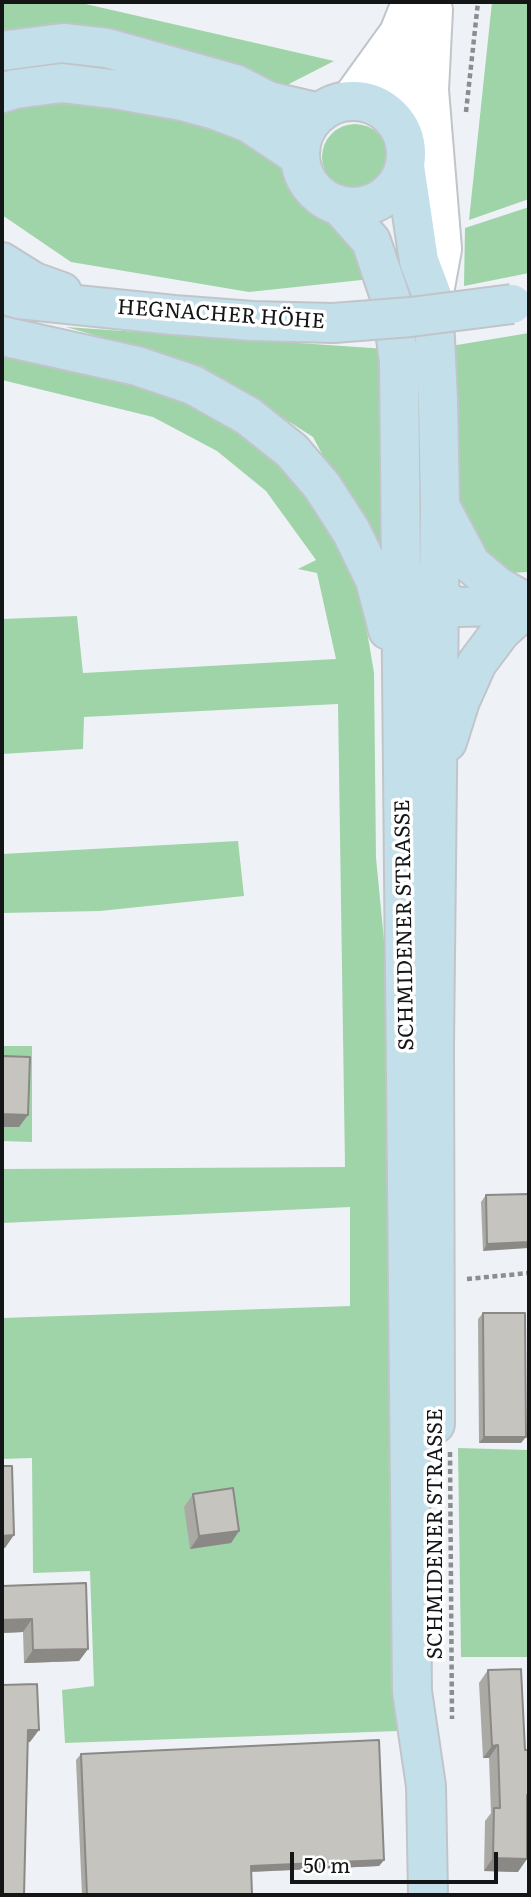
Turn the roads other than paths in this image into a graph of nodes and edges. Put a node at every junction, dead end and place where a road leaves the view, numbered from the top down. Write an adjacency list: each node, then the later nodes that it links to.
1 (427, 5): 4 (street); 5 (street); 11 (street, SCHMIDENER STRASSE)
2 (2, 51): 4 (main road)
3 (2, 93): 6 (main road)
4 (335, 107): 5 (main road); 6 (main road)
5 (394, 120): 7 (main road)
6 (300, 157): 8 (main road)
7 (405, 166): 8 (main road); 11 (main road, SCHMIDENER STRASSE)
8 (339, 205): 16 (main road, SCHMIDENER STRASSE)
9 (2, 262): 13 (main road, HEGNACHER HÖHE)
10 (2, 293): 13 (main road, HEGNACHER HÖHE)
11 (433, 298): 15 (main road, SCHMIDENER STRASSE)
12 (524, 302): 13 (main road, HEGNACHER HÖHE, bridge)
13 (96, 306)
14 (2, 336): 19 (main road)
15 (440, 506): 17 (main road, SCHMIDENER STRASSE); 18 (main road)
16 (401, 568): 17 (main road); 19 (main road, SCHMIDENER STRASSE)
17 (438, 600): 18 (main road); 20 (main road, SCHMIDENER STRASSE)
18 (529, 605): 20 (main road, SCHMIDENER STRASSE)
19 (403, 690): 21 (main road, SCHMIDENER STRASSE)
20 (437, 774): 21 (main road, SCHMIDENER STRASSE)
21 (421, 1281): 22 (main road, SCHMIDENER STRASSE)
22 (428, 1895)

